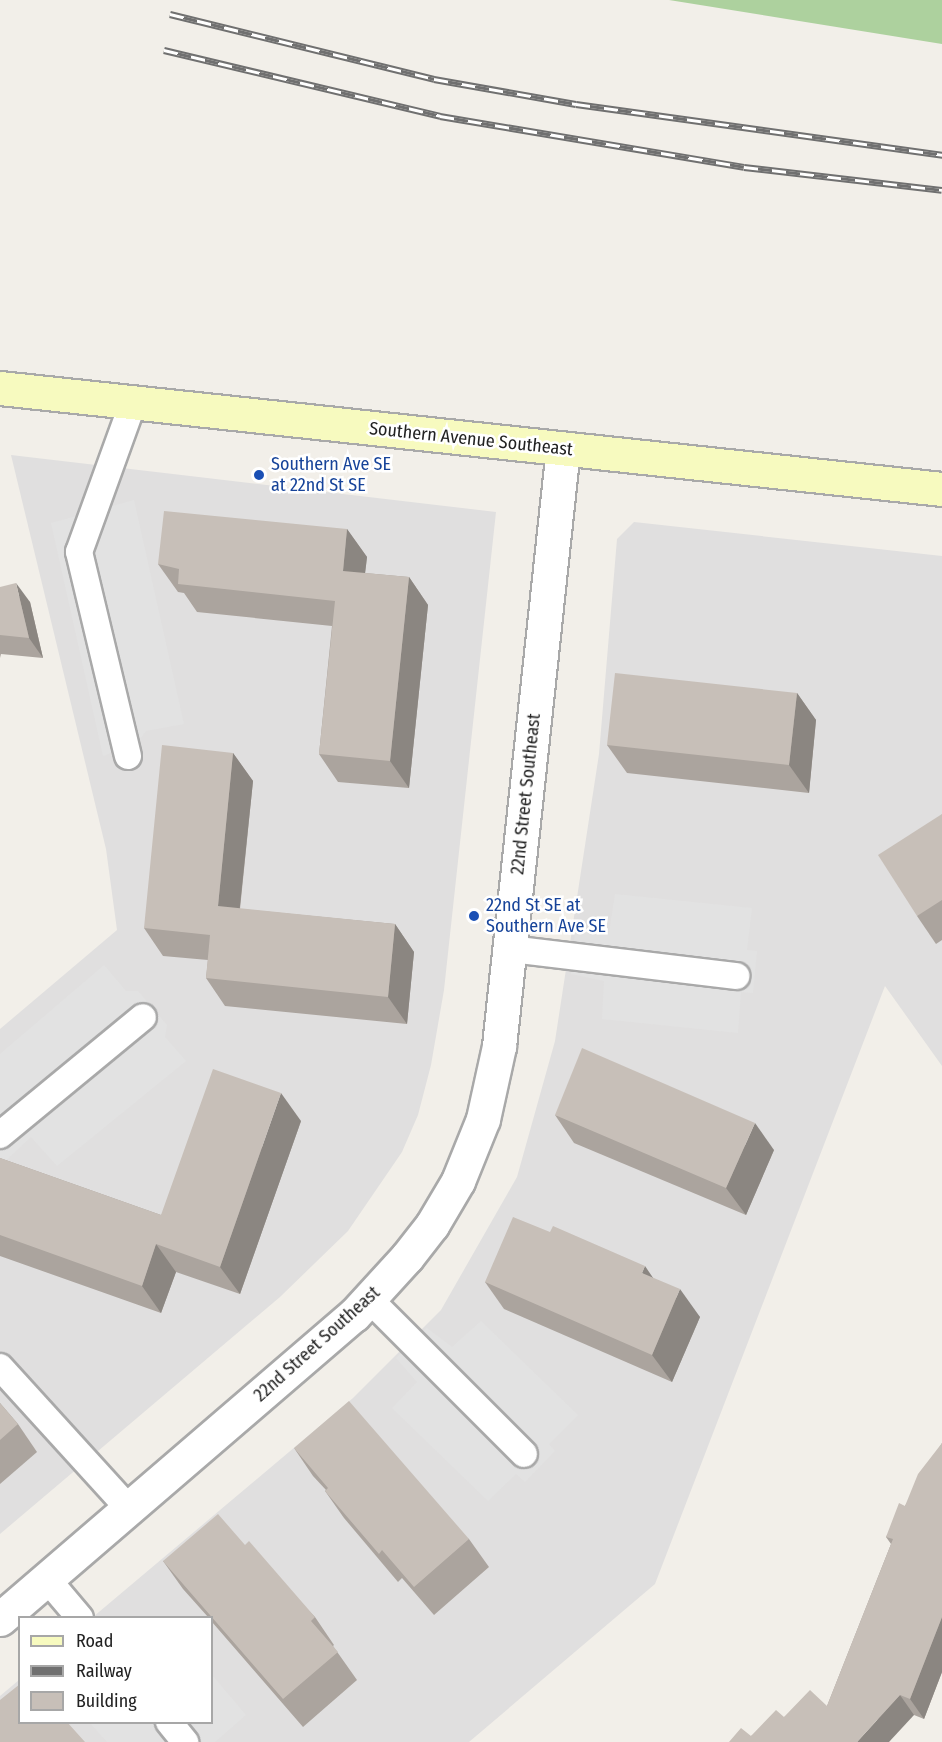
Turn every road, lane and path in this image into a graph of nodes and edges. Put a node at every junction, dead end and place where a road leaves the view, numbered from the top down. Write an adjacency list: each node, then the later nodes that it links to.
1 (0, 388): 2 (main road, Southern Avenue Southeast)
2 (133, 403): 3 (main road, Southern Avenue Southeast); 5 (lane)
3 (563, 448): 4 (main road, Southern Avenue Southeast); 6 (street, 22nd Street Southeast)
4 (942, 489)
5 (128, 756)
6 (510, 950): 7 (lane); 10 (street, 22nd Street Southeast)
7 (736, 976)
8 (143, 1017): 9 (lane)
9 (0, 1135)
10 (369, 1299): 12 (lane); 13 (street, 22nd Street Southeast)
11 (0, 1367): 13 (lane)
12 (524, 1454)
13 (129, 1509): 14 (street, 22nd Street Southeast)
14 (47, 1579): 15 (lane); 16 (street, 22nd Street Southeast)
15 (79, 1616)
16 (0, 1619)
17 (171, 1724): 18 (lane)
18 (185, 1742)

